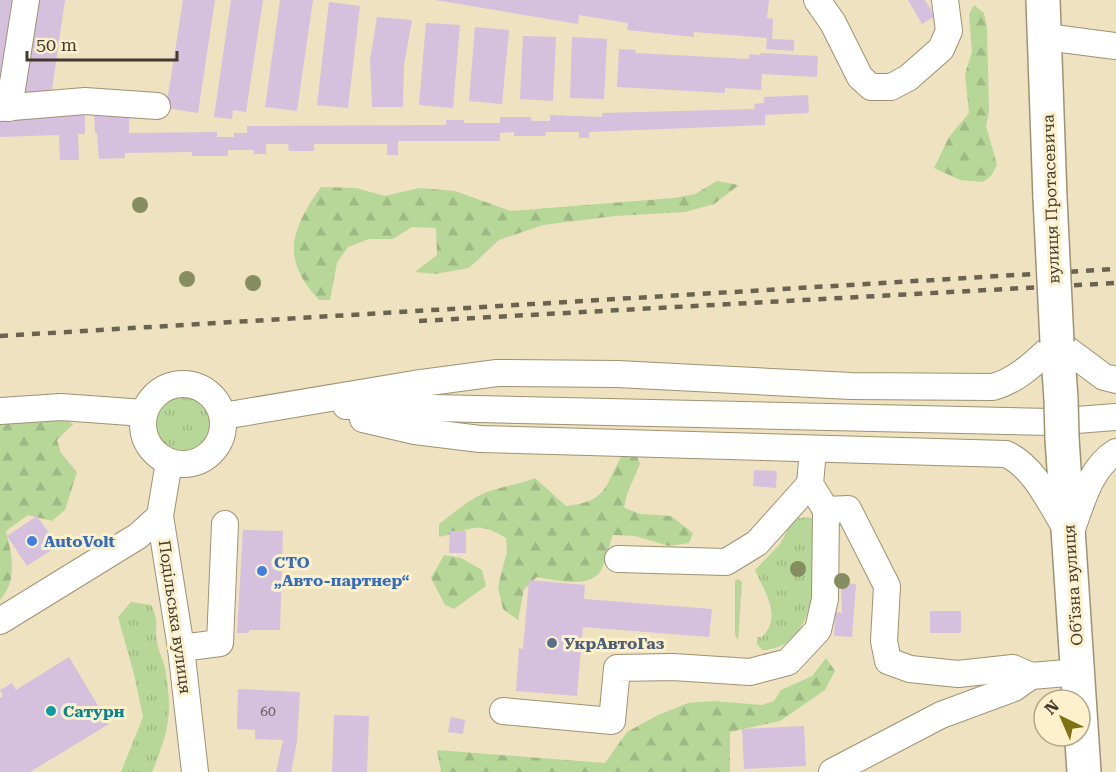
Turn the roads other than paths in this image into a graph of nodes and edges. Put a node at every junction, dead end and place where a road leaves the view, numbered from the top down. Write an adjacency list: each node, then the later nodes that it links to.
1 (26, 0): 8 (street)
2 (817, 0): 3 (street)
3 (945, 0)
4 (1043, 0): 5 (highway, вулиця Протасевича)
5 (1046, 37): 6 (street); 9 (highway, вулиця Протасевича, bridge)
6 (1116, 46)
7 (157, 106): 8 (street)
8 (4, 108)
9 (1057, 342): 10 (street); 11 (highway, вулиця Протасевича); 12 (street)
10 (1116, 380)
11 (1061, 399): 24 (highway, Обʼїзна вулиця, bridge)
12 (298, 405): 15 (street); 16 (street); 17 (street)
13 (0, 411): 14 (street)
14 (144, 413): 15 (street); 19 (street)
15 (223, 416): 19 (street)
16 (1116, 417)
17 (813, 450): 20 (street); 24 (street)
18 (1116, 452): 24 (street)
19 (169, 462): 22 (street, Подільська вулиця)
20 (810, 484): 21 (street); 25 (street)
21 (826, 510): 29 (street); 30 (street)
22 (160, 516): 26 (street); 27 (street, Подільська вулиця)
23 (225, 524): 27 (street)
24 (1069, 534): 28 (highway, Обʼїзна вулиця)
25 (618, 559)
26 (0, 621)
27 (181, 648): 31 (street, Подільська вулиця)
28 (1079, 672): 29 (street); 33 (highway, Обʼїзна вулиця)
29 (1031, 676): 32 (street)
30 (503, 711)
31 (195, 772)
32 (832, 772)
33 (1084, 772)

